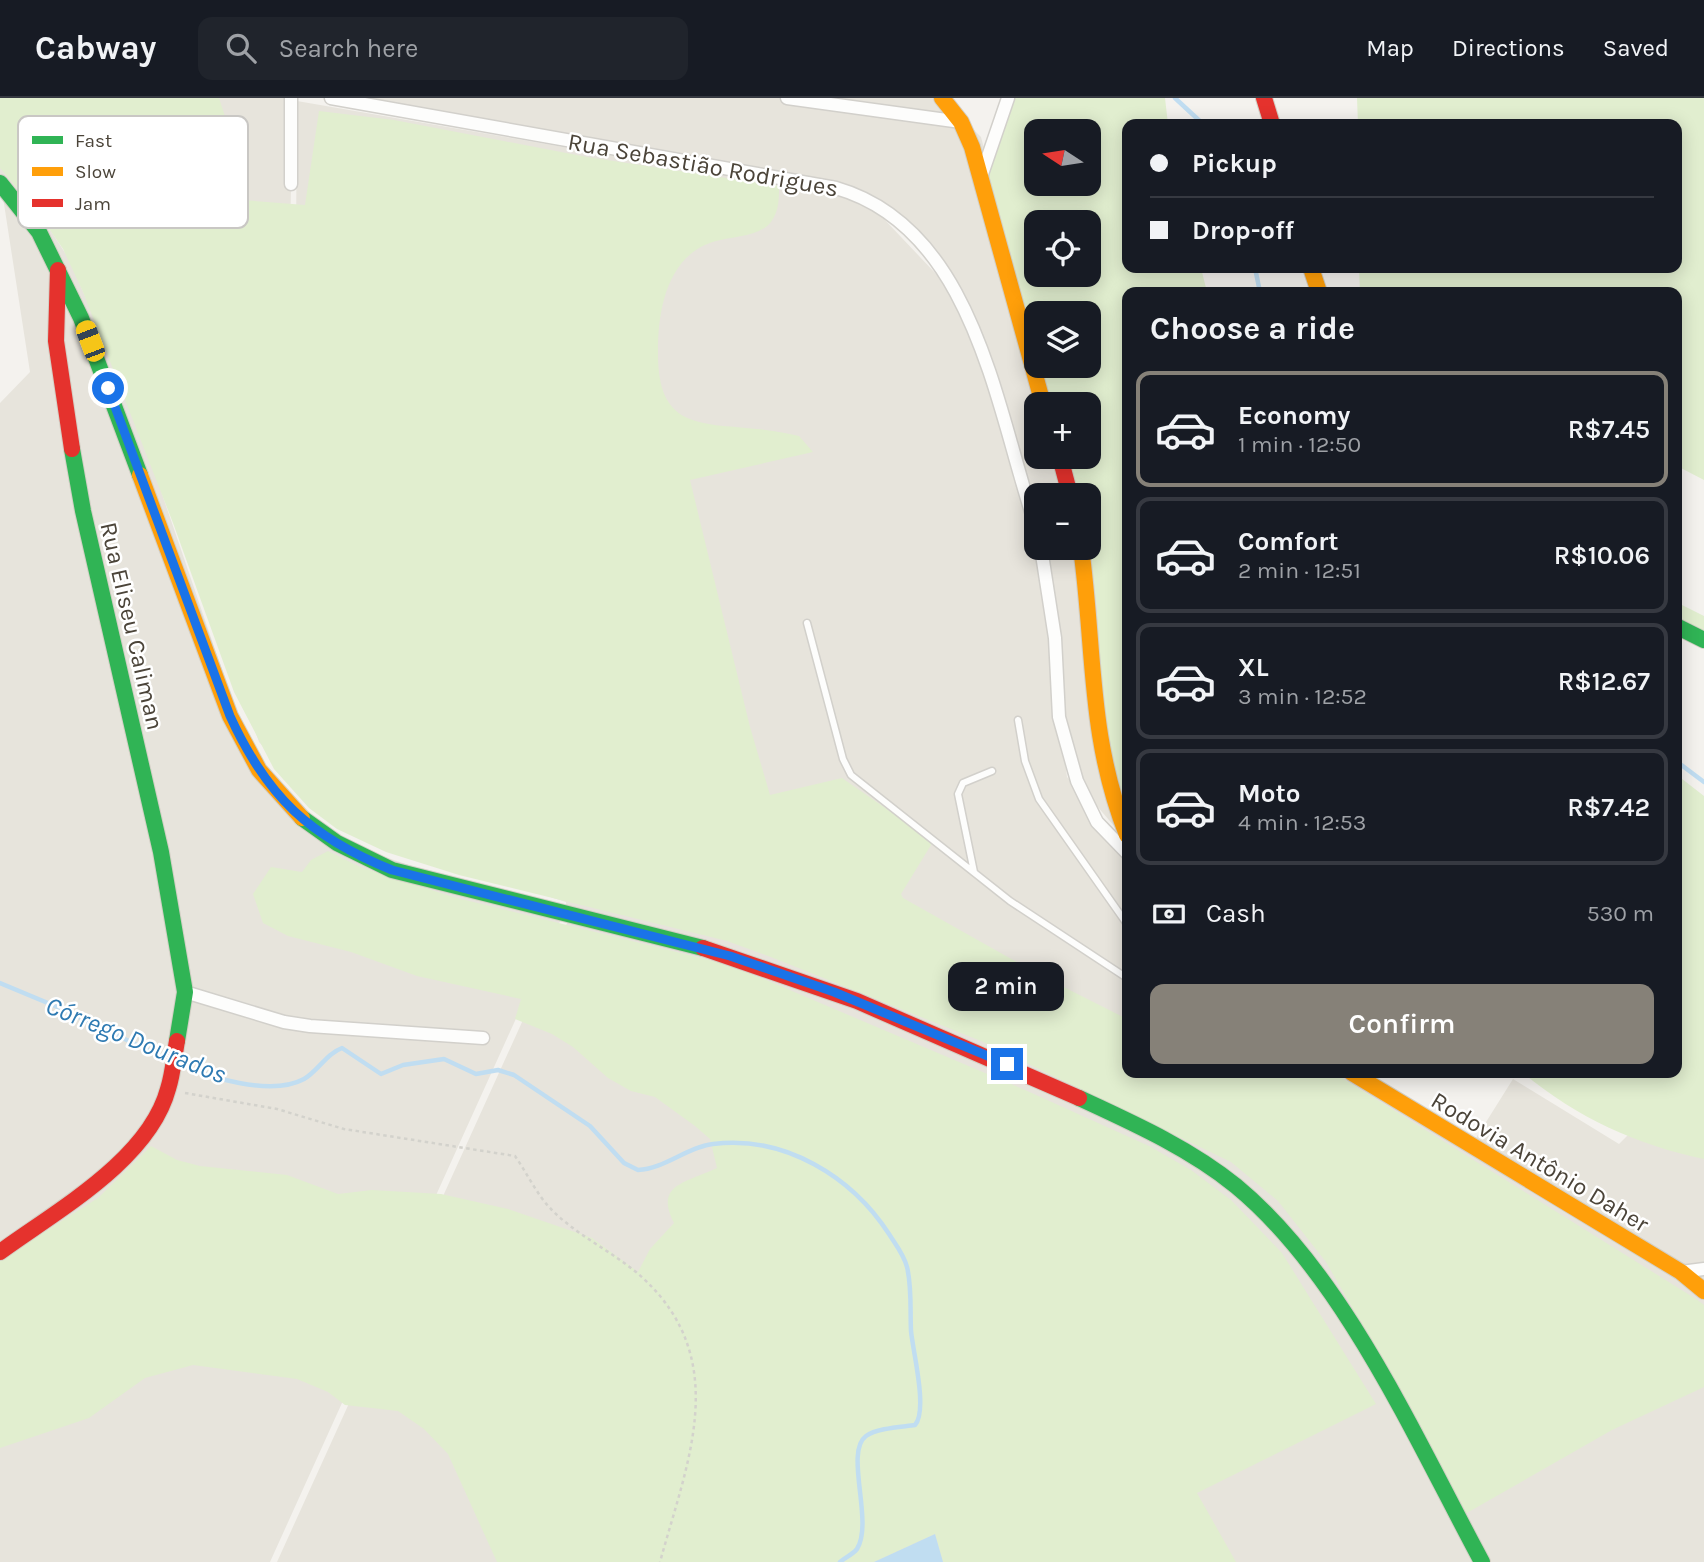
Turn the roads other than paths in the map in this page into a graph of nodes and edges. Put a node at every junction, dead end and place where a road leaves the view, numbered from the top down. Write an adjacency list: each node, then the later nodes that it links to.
1 (291, 98): 12 (street)
2 (331, 98): 7 (street, Rua Sebastião Rodrigues)
3 (787, 98): 9 (street)
4 (942, 98): 9 (main road)
5 (1008, 98): 10 (street)
6 (1264, 98): 8 (main road)
7 (403, 104): 17 (street, Rua Sebastião Rodrigues)
8 (1270, 119)
9 (961, 122): 10 (main road)
10 (981, 178): 16 (main road)
11 (0, 183): 13 (main road)
12 (291, 184)
13 (18, 206)
14 (36, 228): 15 (main road)
15 (58, 266): 30 (main road, Rua Eliseu Caliman); 37 (main road)
16 (1041, 392)
17 (1024, 489)
18 (1043, 560): 26 (street)
19 (1083, 560): 25 (main road)
20 (807, 623): 27 (lane)
21 (1682, 629): 22 (main road)
22 (1704, 639)
23 (1018, 720): 28 (lane)
24 (992, 771): 27 (lane)
25 (1122, 824)
26 (1122, 848)
27 (974, 872): 29 (lane)
28 (1122, 917)
29 (1122, 975)
30 (185, 992): 31 (street); 33 (main road, Rua Eliseu Caliman)
31 (483, 1038)
32 (1360, 1078): 35 (main road, Rodovia Antônio Daher)
33 (0, 1252)
34 (1704, 1269): 35 (street)
35 (1681, 1272): 36 (main road, Rodovia Antônio Daher)
36 (1704, 1291)
37 (1482, 1562)

